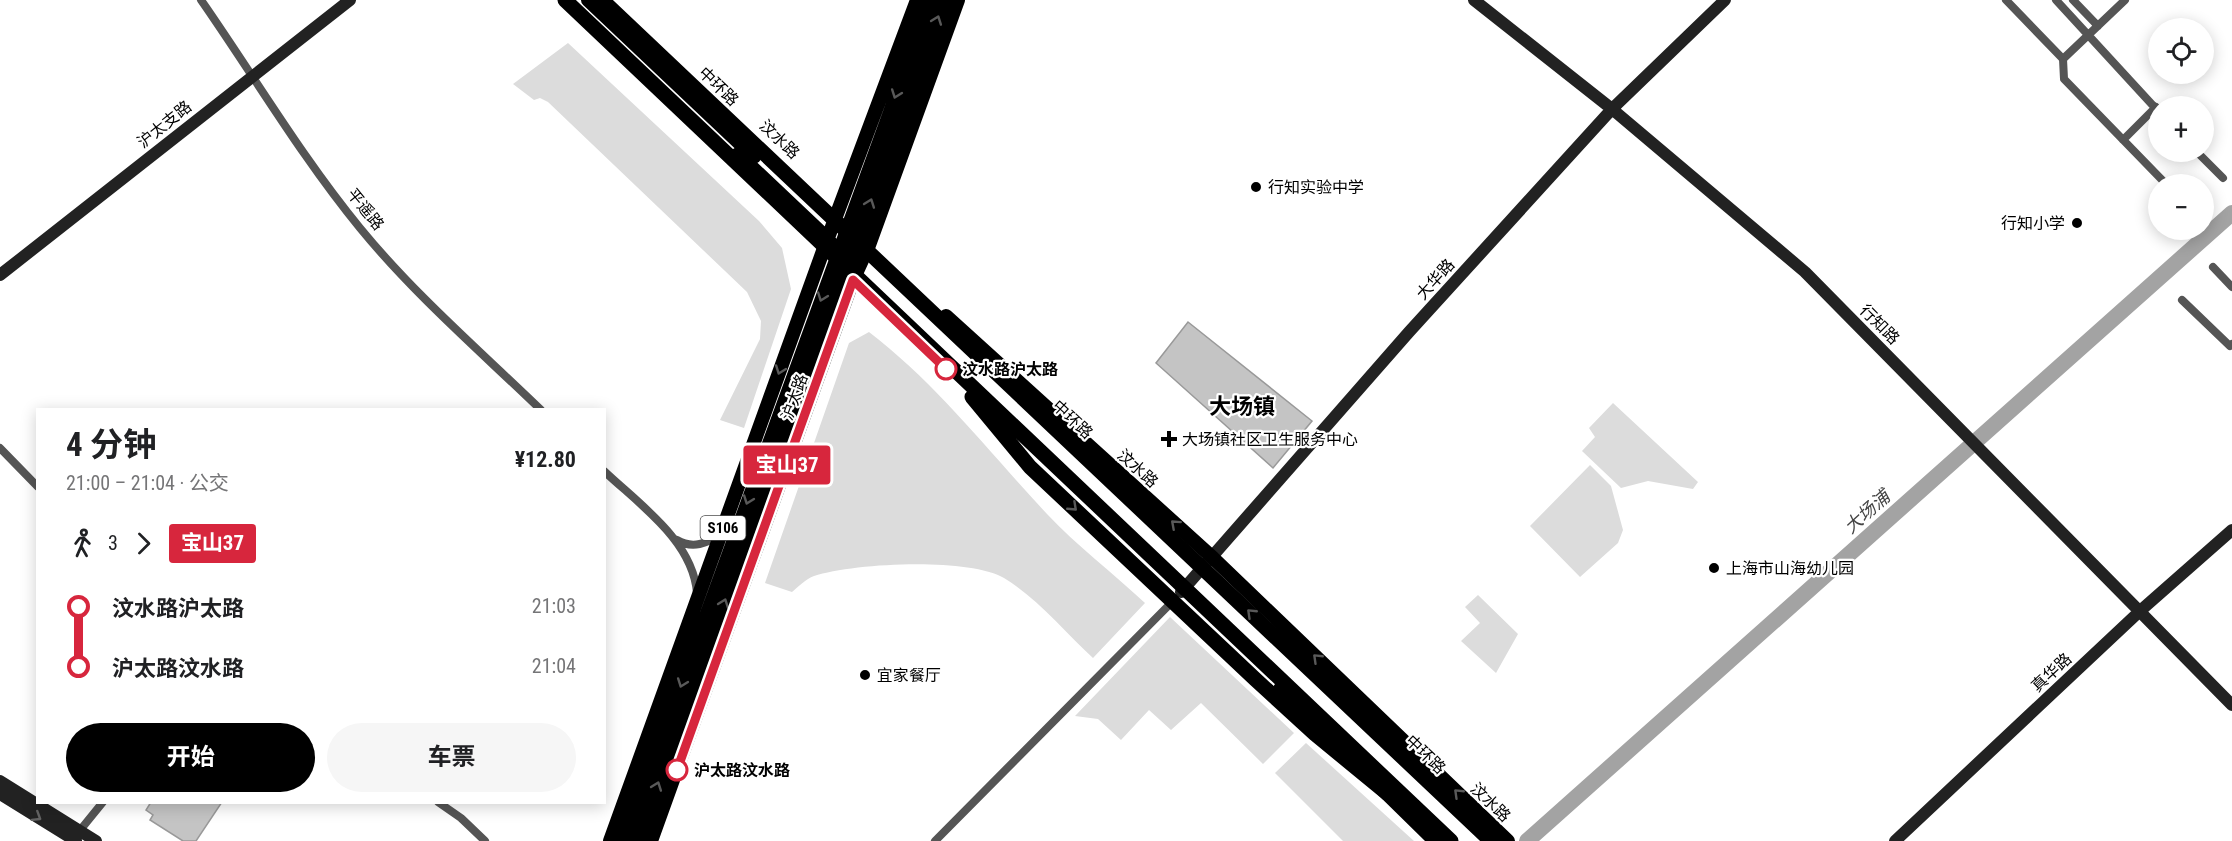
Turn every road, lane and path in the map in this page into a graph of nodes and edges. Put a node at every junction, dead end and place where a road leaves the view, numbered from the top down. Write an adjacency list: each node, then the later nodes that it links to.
1 (201, 0): 24 (street, 平遥路)
2 (350, 0): 24 (street, 沪太支路)
3 (559, 0): 35 (main road, 汶水路)
4 (565, 0): 71 (highway)
5 (575, 0): 35 (main road, 汶水路)
6 (588, 0): 20 (main road, 汶水路)
7 (602, 0): 61 (highway, 中环路, one-way to 7)
8 (610, 0): 22 (main road, 汶水路)
9 (917, 0): 34 (main road, 沪太路 / S106)
10 (931, 0): 65 (main road, 沪太路 / S106, one-way to 65)
11 (944, 0): 66 (main road, 沪太路 / S106, one-way to 11)
12 (958, 0): 36 (main road, 沪太路 / S106)
13 (1474, 0): 27 (street, 行知路)
14 (1725, 0): 27 (street, 大华路)
15 (2006, 0): 23 (street)
16 (2056, 0): 21 (street)
17 (2073, 0): 19 (street)
18 (2125, 0): 19 (street)
19 (2098, 26): 21 (street)
20 (617, 28): 22 (main road); 29 (main road, 汶水路)
21 (2089, 34): 23 (street); 26 (street)
22 (655, 43): 25 (main road, 汶水路)
23 (2063, 58): 30 (street)
24 (251, 76): 38 (street, 沪太支路); 44 (street, 平遥路)
25 (713, 98): 29 (main road); 34 (main road, 汶水路)
26 (2148, 99)
27 (1612, 109): 51 (street, 大华路); 54 (street, 行知路)
28 (2148, 117): 30 (street)
29 (735, 140): 35 (main road, 汶水路)
30 (2123, 140): 32 (street)
31 (2208, 162): 33 (street)
32 (2156, 174)
33 (2223, 178)
34 (837, 216): 35 (main road, 沪太路 / S106); 36 (main road, 汶水路)
35 (827, 240): 39 (main road, 汶水路); 49 (main road, 沪太路 / S106, one-way to 49)
36 (869, 246): 39 (main road, 沪太路 / S106); 51 (main road, 汶水路, one-way to 36)
37 (2212, 267): 40 (street)
38 (0, 275)
39 (853, 280): 43 (main road, 汶水路); 67 (main road, 沪太路 / S106)
40 (2232, 287)
41 (2182, 300): 42 (street)
42 (2232, 344)
43 (954, 376): 52 (main road, 汶水路); 70 (highway, one-way to 70)
44 (539, 408)
45 (0, 448): 47 (street)
46 (606, 473): 50 (street)
47 (36, 485)
48 (2232, 530): 54 (street, 真华路)
49 (721, 532): 50 (street); 53 (main road, 沪太路 / S106)
50 (672, 536): 53 (street)
51 (1213, 558): 52 (street, 大华路); 61 (main road, 汶水路, one-way to 51)
52 (1182, 592): 68 (street); 69 (main road, 汶水路)
53 (697, 600): 64 (main road, 沪太路 / S106)
54 (2140, 611): 55 (street, 行知路); 72 (street, 真华路)
55 (2232, 705)
56 (0, 781): 60 (street)
57 (0, 794): 60 (street, one-way to 60)
58 (102, 804): 60 (street)
59 (441, 804): 63 (street)
60 (76, 837): 62 (street)
61 (1500, 839)
62 (96, 841)
63 (485, 841)
64 (610, 841)
65 (624, 841)
66 (637, 841)
67 (651, 841)
68 (935, 841)
69 (1435, 841)
70 (1446, 841)
71 (1451, 841)
72 (1895, 841)

